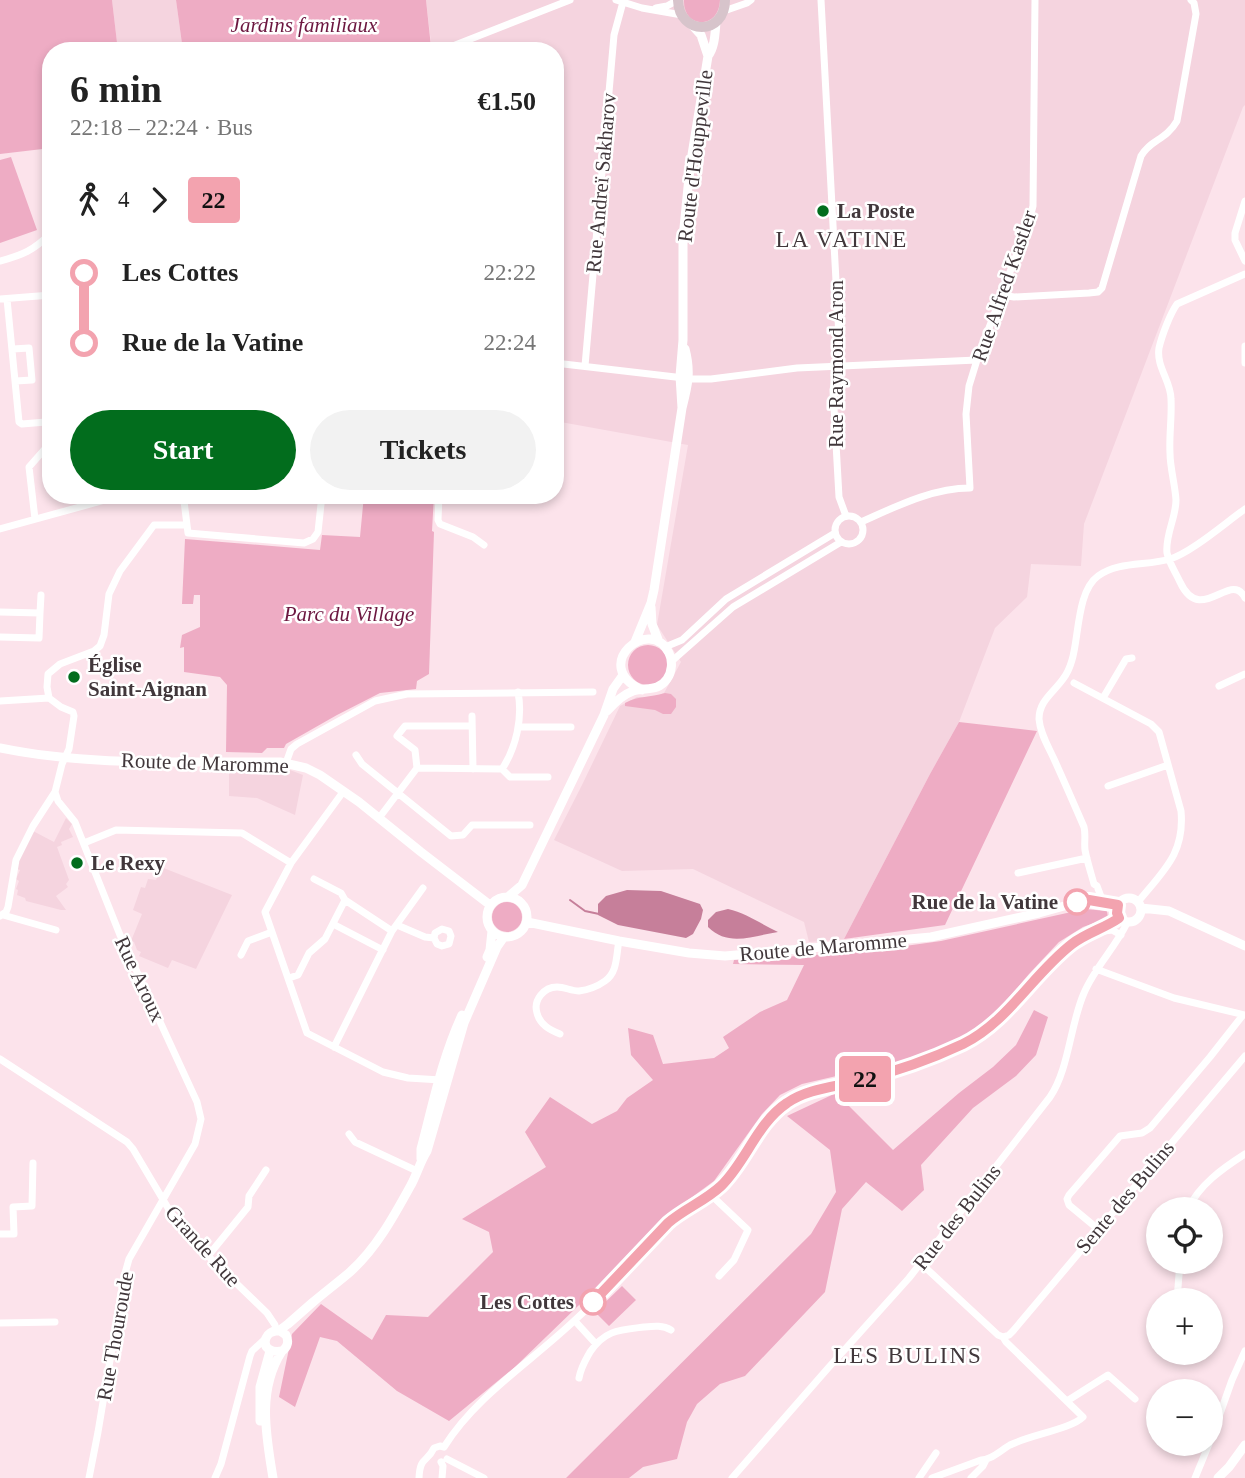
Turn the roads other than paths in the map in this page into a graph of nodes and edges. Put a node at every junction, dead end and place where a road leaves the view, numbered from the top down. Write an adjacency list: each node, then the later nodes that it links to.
1 (570, 0): 14 (street)
2 (678, 0): 9 (street); 11 (main road)
3 (726, 0): 10 (main road)
4 (751, 0): 10 (street)
5 (821, 0): 30 (street, Rue Raymond Aron)
6 (1035, 0): 21 (street, Rue Alfred Kastler)
7 (1191, 0): 21 (street)
8 (619, 1): 9 (street); 29 (street, Rue Andreï Sakharov)
9 (649, 9): 11 (street)
10 (724, 11): 12 (main road)
11 (682, 15): 13 (main road)
12 (716, 22): 13 (main road); 15 (street, Route d'Houppeville)
13 (692, 25): 15 (street, Route d'Houppeville)
14 (471, 42)
15 (708, 57): 32 (street, Route d'Houppeville)
16 (1245, 201): 19 (street)
17 (42, 241): 18 (street)
18 (0, 261)
19 (1245, 261)
20 (1245, 274): 49 (street)
21 (1002, 295): 26 (street, Rue Alfred Kastler)
22 (42, 296): 23 (street)
23 (3, 299): 25 (street)
24 (1245, 346): 28 (street)
25 (13, 349): 31 (street); 31 (street)
26 (977, 360): 30 (street); 43 (street, Rue Alfred Kastler)
27 (564, 363): 29 (street)
28 (1245, 363)
29 (585, 366): 32 (street)
30 (838, 366): 32 (street); 41 (street, Rue Raymond Aron)
31 (16, 381): 34 (street)
32 (686, 381): 33 (street, Route d'Houppeville); 33 (street, Route d'Houppeville)
33 (682, 408): 52 (street, Route d'Houppeville)
34 (42, 422)
35 (42, 452): 42 (street)
36 (79, 504): 42 (street)
37 (184, 504): 44 (street)
38 (321, 504): 44 (street)
39 (439, 504): 48 (street)
40 (1245, 509): 49 (street)
41 (846, 516): 43 (street); 46 (street)
42 (35, 519): 45 (street)
43 (861, 522): 47 (street)
44 (187, 525): 67 (street)
45 (0, 529)
46 (835, 533): 47 (street); 57 (street)
47 (841, 542): 59 (street)
48 (484, 545)
49 (1170, 559): 51 (street); 62 (street)
50 (41, 595): 54 (street)
51 (1245, 598)
52 (651, 603): 56 (street, Route d'Houppeville); 57 (street, Route d'Houppeville)
53 (0, 612): 54 (street)
54 (40, 613): 55 (street)
55 (0, 637)
56 (635, 642): 57 (street); 61 (street)
57 (662, 645): 59 (street)
58 (1132, 658): 68 (street)
59 (672, 661): 64 (street)
60 (1245, 674): 63 (street)
61 (623, 675): 64 (street); 70 (street)
62 (1069, 679): 68 (street); 91 (street)
63 (1219, 686)
64 (642, 690): 70 (street)
65 (518, 692): 66 (street); 73 (street); 78 (street)
66 (593, 692)
67 (49, 698): 69 (street); 77 (street)
68 (1103, 698): 79 (street)
69 (0, 701)
70 (604, 715): 96 (street)
71 (472, 716): 72 (street)
72 (472, 726): 80 (street); 81 (street)
73 (519, 727): 74 (street); 82 (street)
74 (572, 727)
75 (0, 748): 77 (street, Route de Maromme)
76 (356, 755): 87 (street)
77 (65, 757): 78 (street, Route de Maromme); 85 (street)
78 (286, 763): 86 (street, Route de Maromme)
79 (1168, 765): 84 (street); 105 (street)
80 (417, 768): 81 (street); 87 (street)
81 (473, 769): 82 (street)
82 (502, 769): 83 (street)
83 (548, 777)
84 (1108, 786)
85 (55, 792): 90 (street, Rue Aroux); 106 (street)
86 (343, 792): 88 (street, Route de Maromme); 92 (street)
87 (398, 793): 88 (street); 89 (street)
88 (379, 818): 103 (street, Route de Maromme)
89 (530, 825)
90 (84, 843): 92 (street); 138 (street, Rue Aroux)
91 (1087, 858): 93 (street); 95 (street)
92 (291, 863): 113 (street)
93 (1018, 873)
94 (314, 879): 99 (street)
95 (1094, 884): 100 (street); 101 (street)
96 (522, 885): 98 (street); 102 (street)
97 (423, 888): 110 (street)
98 (508, 897): 102 (street); 103 (street)
99 (345, 900): 109 (street); 110 (street)
100 (1089, 900): 101 (street, Route de Maromme); 118 (street, Route de Maromme)
101 (1103, 902): 104 (street, Route de Maromme)
102 (522, 903): 108 (street)
103 (491, 905): 112 (street)
104 (1118, 905): 105 (street); 107 (street)
105 (1139, 905): 107 (street); 119 (street)
106 (2, 915): 111 (street)
107 (1123, 920): 114 (street); 115 (street, Rue des Bulins)
108 (527, 922): 116 (street); 118 (street, Route de Maromme)
109 (333, 924): 120 (street); 123 (street)
110 (394, 928): 117 (street); 120 (street)
111 (56, 930)
112 (492, 931): 116 (street); 127 (street)
113 (272, 932): 121 (street); 123 (street)
114 (1093, 932): 115 (street); 136 (street)
115 (1121, 935): 122 (street, Rue des Bulins)
116 (504, 937): 127 (street)
117 (433, 938)
118 (619, 941): 125 (street)
119 (1245, 946)
120 (383, 950): 126 (street)
121 (241, 955)
122 (1096, 969): 124 (street); 142 (street, Rue des Bulins)
123 (289, 978): 126 (street)
124 (1244, 1015): 139 (street)
125 (560, 1034)
126 (334, 1047): 130 (street)
127 (451, 1053): 130 (street)
128 (1245, 1056): 139 (street, Sente des Bulins)
129 (0, 1059): 138 (street, Grande Rue)
130 (443, 1080): 135 (street)
131 (349, 1134): 135 (street)
132 (1245, 1154): 137 (street)
133 (33, 1163): 140 (street)
134 (266, 1170): 141 (street)
135 (417, 1171): 148 (street)
136 (710, 1194): 143 (street); 144 (street)
137 (1194, 1197)
138 (162, 1201): 141 (street, Grande Rue); 166 (street, Rue Thouroude)
139 (1098, 1229): 149 (street, Sente des Bulins)
140 (0, 1234)
141 (208, 1256): 148 (street, Grande Rue)
142 (920, 1265): 149 (street); 172 (street, Rue des Bulins)
143 (719, 1276)
144 (575, 1321): 150 (street); 159 (street)
145 (55, 1322): 146 (street)
146 (0, 1323)
147 (671, 1330): 150 (street)
148 (280, 1332): 151 (street); 153 (street)
149 (1003, 1337): 156 (street)
150 (596, 1344): 154 (street)
151 (265, 1345): 153 (street); 167 (street); 168 (street)
152 (1245, 1351): 157 (street)
153 (282, 1352): 168 (street)
154 (579, 1377)
155 (1135, 1399): 156 (street)
156 (1067, 1401): 165 (street)
157 (1223, 1403)
158 (1245, 1445): 177 (street)
159 (443, 1447): 162 (street); 164 (street)
160 (936, 1453): 173 (street)
161 (1245, 1453): 178 (street)
162 (432, 1455): 164 (street); 169 (street)
163 (1204, 1456): 176 (street)
164 (444, 1460): 170 (street); 171 (street)
165 (986, 1460): 174 (street); 175 (street)
166 (89, 1478)
167 (215, 1478)
168 (271, 1478)
169 (419, 1478)
170 (442, 1478)
171 (484, 1478)
172 (732, 1478)
173 (919, 1478)
174 (932, 1478)
175 (971, 1478)
176 (1195, 1478)
177 (1218, 1478)
178 (1224, 1478)

